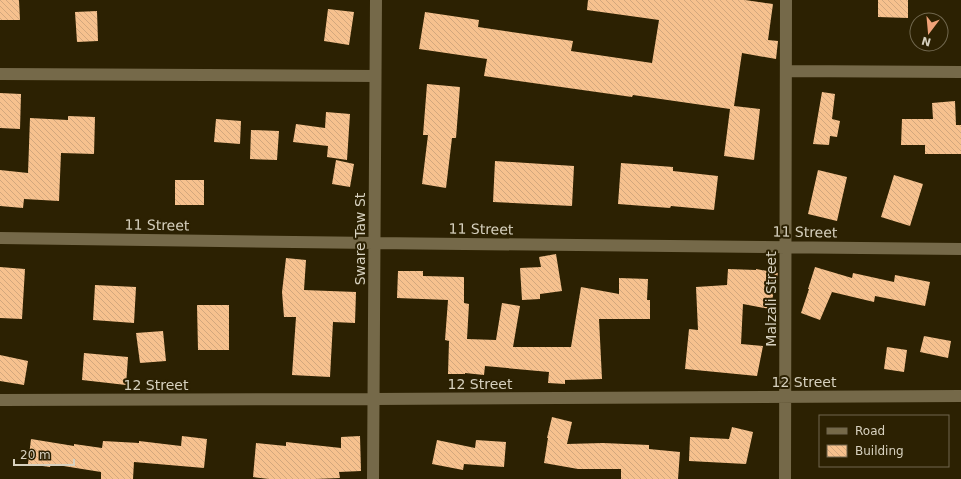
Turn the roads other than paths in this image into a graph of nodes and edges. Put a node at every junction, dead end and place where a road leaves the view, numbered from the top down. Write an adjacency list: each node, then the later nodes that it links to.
1 (376, 0): 6 (street, Sware Taw St)
2 (786, 0): 3 (street, Malzali Street)
3 (787, 71): 4 (street); 9 (street, Malzali Street)
4 (961, 72)
5 (0, 74): 6 (street)
6 (375, 76): 8 (street, Sware Taw St)
7 (0, 238): 8 (street, 11 Street)
8 (374, 243): 9 (street, 11 Street); 13 (street, Sware Taw St)
9 (786, 247): 10 (street, 11 Street); 12 (street, Malzali Street)
10 (961, 249)
11 (961, 396): 12 (street, 12 Street)
12 (786, 397): 13 (street, 12 Street); 16 (street, Malzali Street)
13 (374, 399): 14 (street, 12 Street); 15 (street, Sware Taw St)
14 (0, 400)
15 (373, 479)
16 (786, 479)

